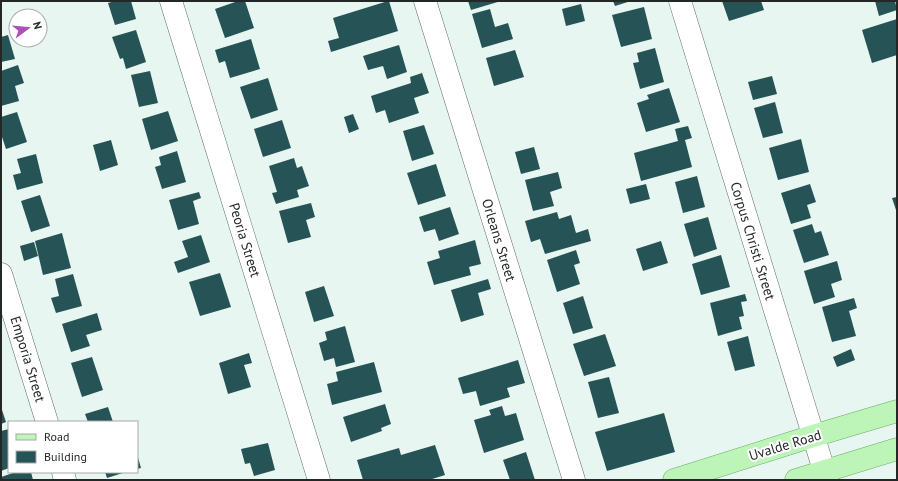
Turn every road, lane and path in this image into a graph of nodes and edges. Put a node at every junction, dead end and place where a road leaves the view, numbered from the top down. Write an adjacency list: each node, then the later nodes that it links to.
1 (171, 1): 10 (street, Peoria Street)
2 (425, 1): 11 (street, Orleans Street)
3 (680, 1): 7 (street, Corpus Christi Street)
4 (1, 274): 6 (street, Emporia Street)
5 (897, 411): 7 (main road, Uvalde Road)
6 (47, 421)
7 (813, 436): 9 (street, Corpus Christi Street); 12 (main road, Uvalde Road)
8 (897, 449): 9 (main road)
9 (825, 476): 13 (main road)
10 (319, 480)
11 (574, 480)
12 (674, 480)
13 (796, 480)

